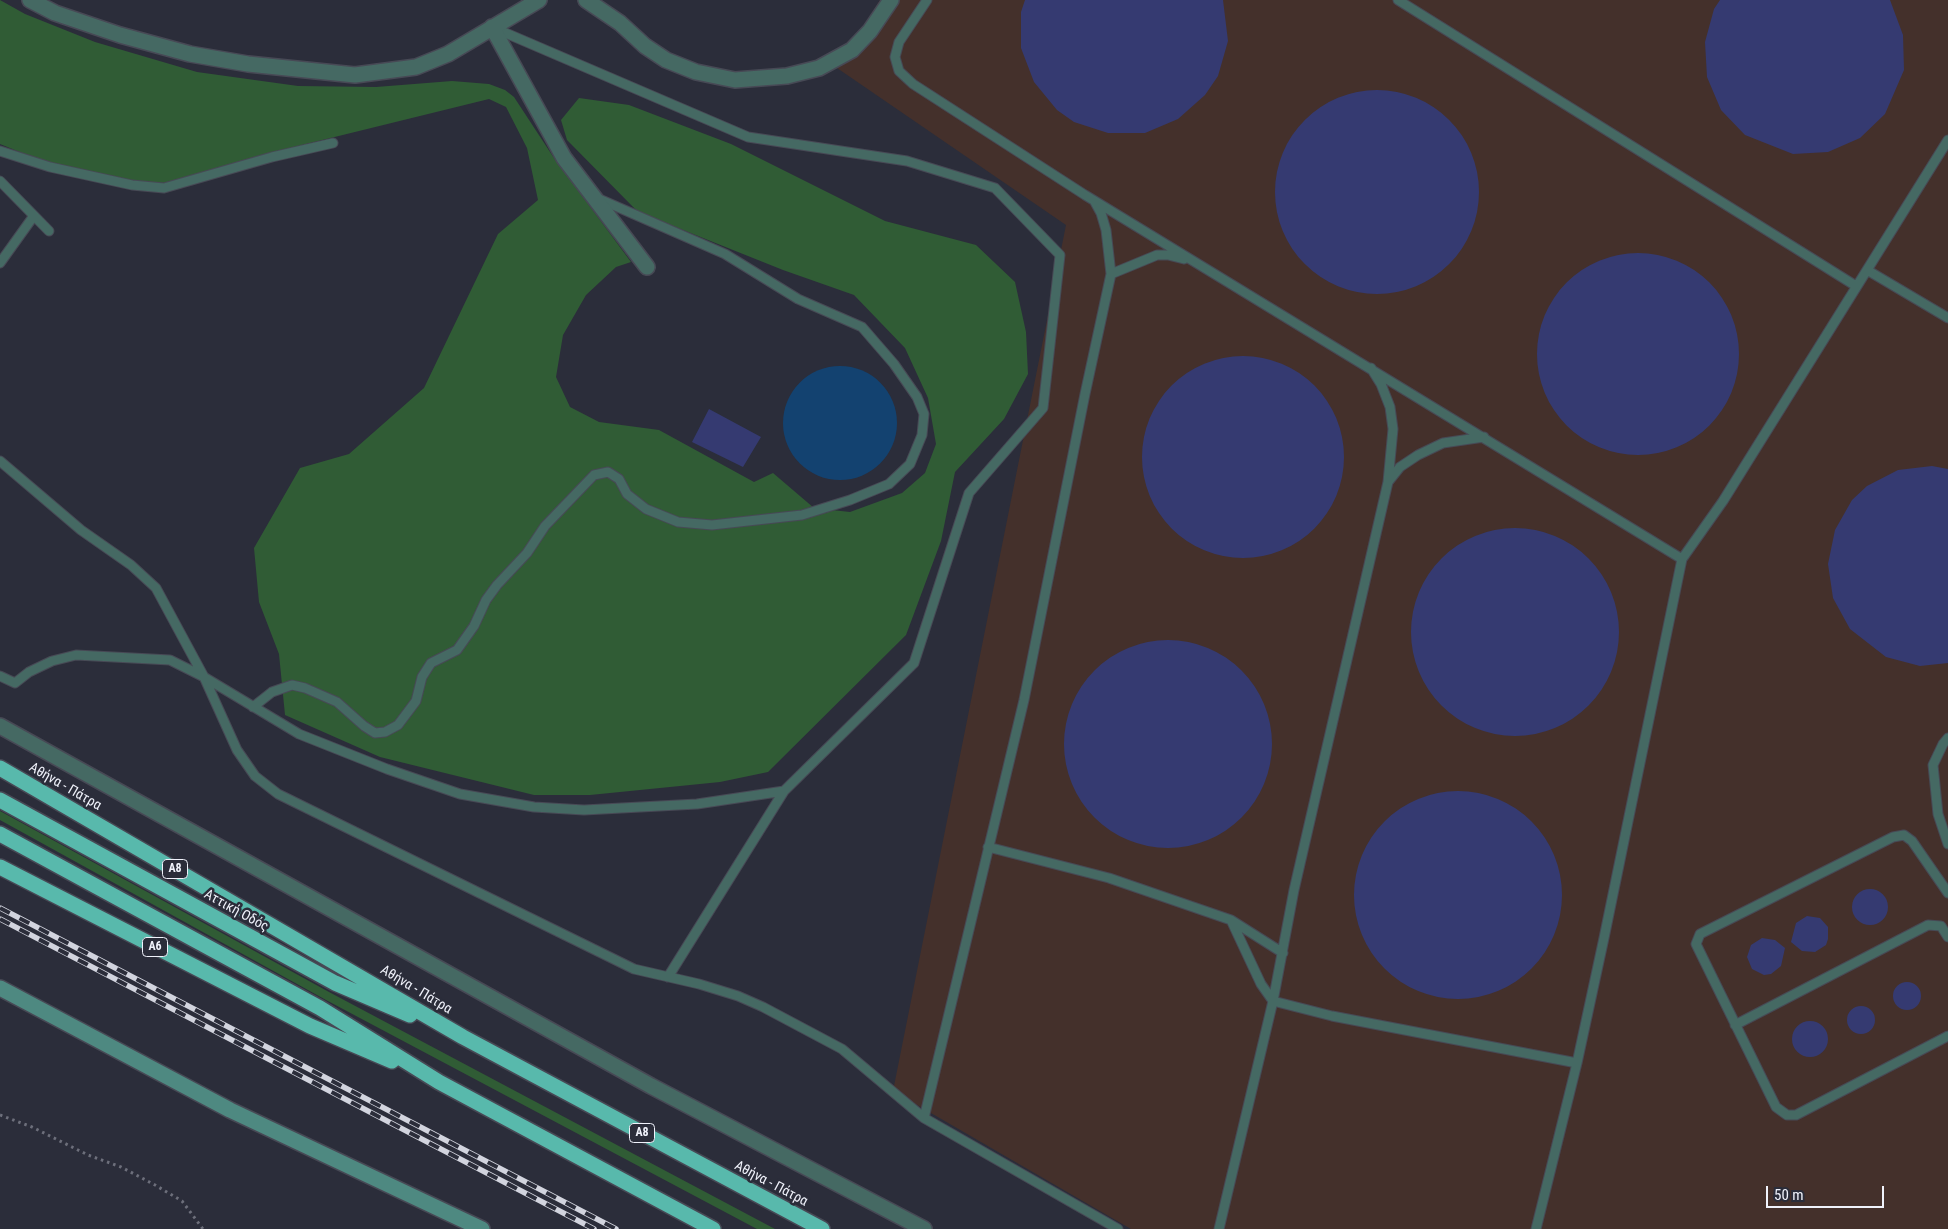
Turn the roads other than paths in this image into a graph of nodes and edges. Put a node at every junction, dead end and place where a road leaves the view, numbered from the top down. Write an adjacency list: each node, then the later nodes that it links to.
1 (30, 0): 7 (street)
2 (539, 0): 7 (street)
3 (586, 0): 4 (street)
4 (891, 0)
5 (927, 0): 13 (lane)
6 (1398, 0): 21 (lane)
7 (492, 27): 12 (street); 34 (lane)
8 (1948, 140): 19 (lane)
9 (333, 143): 10 (lane)
10 (0, 151)
11 (0, 181): 14 (lane)
12 (594, 197): 18 (street); 30 (lane)
13 (1093, 200): 16 (lane); 20 (lane)
14 (33, 217): 15 (lane); 17 (lane)
15 (49, 232)
16 (1195, 262): 20 (lane); 23 (lane)
17 (0, 263)
18 (647, 267)
19 (1866, 270): 21 (lane); 22 (lane)
20 (1111, 274): 38 (lane)
21 (1856, 286): 27 (lane)
22 (1948, 318)
23 (1370, 367): 24 (lane); 26 (lane)
24 (1484, 437): 26 (lane); 27 (lane)
25 (0, 461): 29 (lane)
26 (1388, 482): 43 (lane)
27 (1682, 559): 50 (lane)
28 (0, 676): 29 (lane)
29 (204, 677): 30 (lane); 44 (lane)
30 (253, 706): 34 (lane)
31 (0, 726): 56 (street)
32 (1948, 738): 37 (lane)
33 (0, 768): 49 (highway, Αθήνα - Πάτρα / Α8)
34 (784, 791): 44 (lane)
35 (0, 800): 49 (highway, Αττική Οδός)
36 (0, 834): 51 (highway)
37 (1948, 844)
38 (988, 847): 41 (lane); 52 (lane)
39 (0, 866): 51 (highway, Α6)
40 (1948, 892): 47 (lane)
41 (1231, 920): 43 (lane); 46 (lane)
42 (1948, 937): 47 (lane)
43 (1283, 953): 46 (lane)
44 (668, 977): 52 (lane)
45 (0, 988): 53 (street)
46 (1273, 1001): 50 (lane); 58 (lane)
47 (1735, 1025): 48 (lane)
48 (1948, 1036)
49 (463, 1037): 55 (highway, Αθήνα - Πάτρα / Α8)
50 (1577, 1063): 59 (lane)
51 (439, 1082): 54 (highway)
52 (924, 1118): 57 (lane)
53 (482, 1229)
54 (713, 1229)
55 (822, 1229)
56 (924, 1229)
57 (1118, 1229)
58 (1219, 1229)
59 (1536, 1229)

